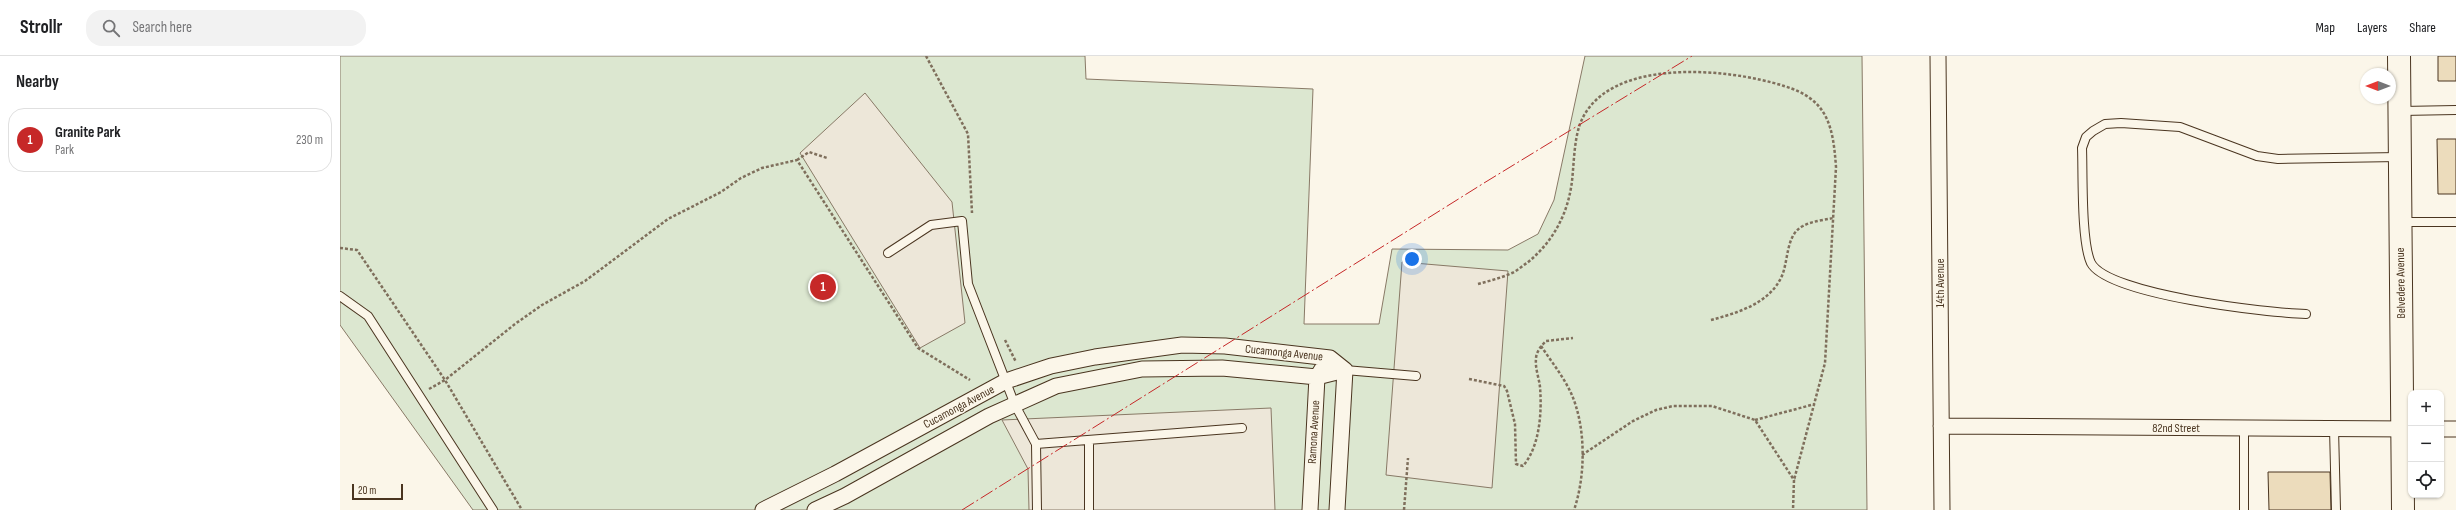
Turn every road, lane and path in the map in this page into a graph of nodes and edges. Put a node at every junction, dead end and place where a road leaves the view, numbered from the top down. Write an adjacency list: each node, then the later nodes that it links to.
1 (926, 56): 9 (path)
2 (1938, 56): 35 (street, 14th Avenue)
3 (2399, 56): 5 (street, Belvedere Avenue)
4 (2456, 110): 5 (lane)
5 (2400, 111): 6 (street, Belvedere Avenue)
6 (2400, 157): 11 (street, Belvedere Avenue); 17 (lane)
7 (827, 158): 8 (path)
8 (797, 160): 28 (path); 29 (path)
9 (972, 218)
10 (1833, 218): 15 (path); 18 (path); 32 (path)
11 (2401, 222): 12 (lane); 39 (street, Belvedere Avenue)
12 (2456, 222)
13 (340, 248): 28 (path)
14 (888, 253): 30 (lane)
15 (1478, 284)
16 (340, 296): 31 (lane)
17 (2306, 314)
18 (1711, 320)
19 (1002, 335): 23 (path)
20 (1573, 338): 21 (path)
21 (1541, 346): 27 (path); 44 (path)
22 (1330, 358): 24 (street, Cucamonga Avenue); 26 (street); 30 (street, Cucamonga Avenue)
23 (1016, 362)
24 (1345, 370): 25 (lane); 26 (street, Cucamonga Avenue); 54 (street)
25 (1416, 376)
26 (1317, 377): 33 (street, Cucamonga Avenue); 53 (street, Ramona Avenue)
27 (1470, 379)
28 (445, 380): 31 (path); 48 (path)
29 (970, 380)
30 (1006, 381): 33 (lane); 49 (street, Cucamonga Avenue)
31 (420, 395): 47 (lane)
32 (1815, 403): 34 (path); 46 (path)
33 (1015, 405): 43 (lane); 50 (street, Cucamonga Avenue)
34 (1755, 420): 44 (path); 46 (path)
35 (1941, 426): 37 (street, 82nd Street); 58 (street, 14th Avenue)
36 (1242, 428): 42 (lane)
37 (2244, 428): 38 (street, 82nd Street); 59 (lane)
38 (2334, 428): 39 (street, 82nd Street); 60 (lane)
39 (2407, 429): 61 (street, Belvedere Avenue)
40 (2444, 429): 41 (street)
41 (2456, 429)
42 (1089, 440): 43 (lane); 52 (lane)
43 (1036, 444): 51 (lane)
44 (1582, 455): 56 (path)
45 (1408, 458): 55 (path)
46 (1794, 480): 57 (path)
47 (493, 510)
48 (522, 510)
49 (763, 510)
50 (815, 510)
51 (1037, 510)
52 (1089, 510)
53 (1310, 510)
54 (1337, 510)
55 (1404, 510)
56 (1574, 510)
57 (1793, 510)
58 (1942, 510)
59 (2244, 510)
60 (2336, 510)
61 (2403, 510)

